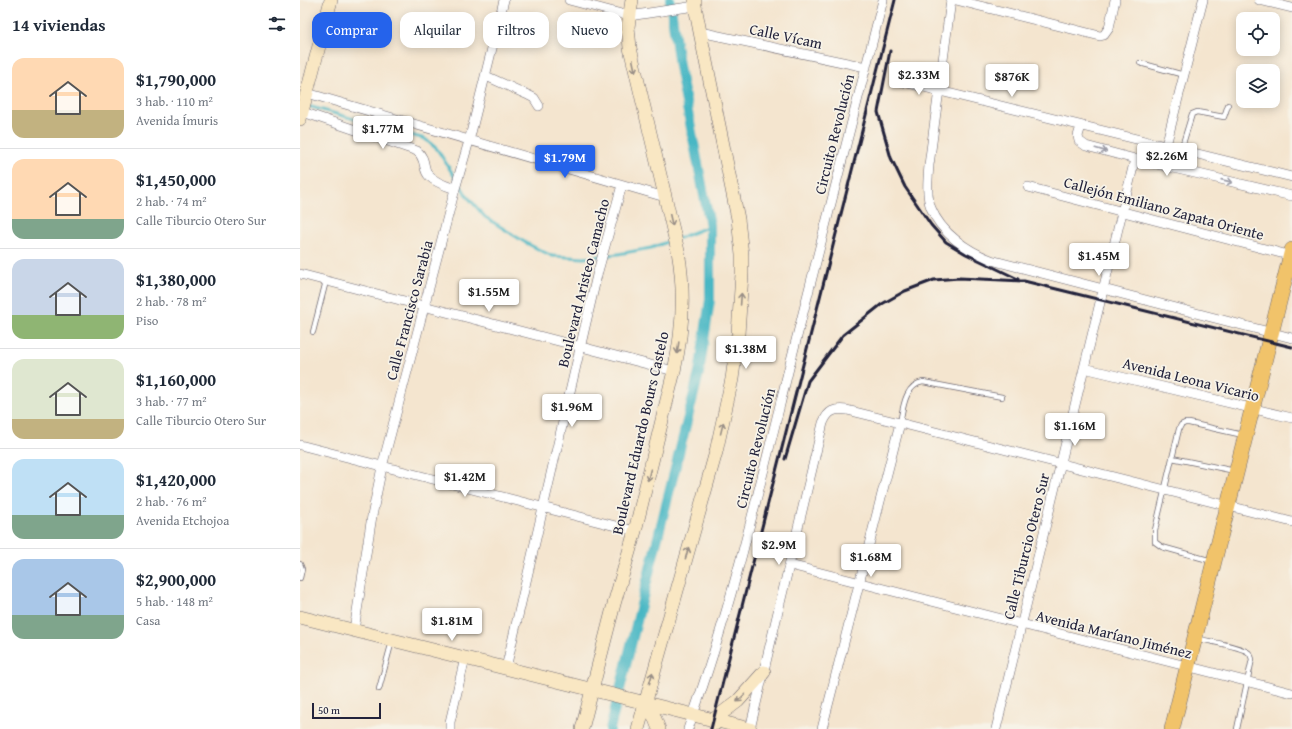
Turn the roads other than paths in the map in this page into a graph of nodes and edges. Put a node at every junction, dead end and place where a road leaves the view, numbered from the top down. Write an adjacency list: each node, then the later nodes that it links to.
1 (330, 0): 21 (main road)
2 (504, 0): 18 (street, Calle Francisco Sarabia)
3 (569, 0): 13 (street)
4 (632, 0): 13 (main road, Boulevard Eduardo Bours Castelo)
5 (883, 0): 16 (street, Circuito Revolución)
6 (951, 0): 20 (street)
7 (956, 0): 8 (street)
8 (1115, 0)
9 (1203, 0): 17 (street)
10 (1265, 1): 12 (street)
11 (693, 5): 13 (street); 14 (main road)
12 (1292, 8)
13 (631, 15): 36 (main road, Boulevard Eduardo Bours Castelo, one-way to 36)
14 (700, 32): 16 (street, Calle Vícam); 82 (main road, one-way to 14)
15 (1140, 63): 17 (lane)
16 (866, 67): 83 (street, Circuito Revolución)
17 (1184, 75): 27 (street)
18 (486, 76): 23 (street); 26 (street, Calle Francisco Sarabia)
19 (904, 82): 20 (street)
20 (939, 90): 25 (street); 41 (street)
21 (307, 93): 24 (main road); 26 (street)
22 (1228, 105): 28 (lane)
23 (539, 106)
24 (301, 114): 34 (street)
25 (1081, 126): 27 (street); 29 (street, one-way to 29)
26 (470, 141): 32 (street); 34 (street, Calle Francisco Sarabia)
27 (1166, 147): 28 (street); 30 (street)
28 (1182, 150): 31 (street)
29 (1135, 160): 30 (street); 37 (street, Calle Tiburcio Otero Sur)
30 (1161, 165): 35 (street, one-way to 35)
31 (1292, 177)
32 (622, 185): 36 (street); 46 (street, Boulevard Aristeo Camacho)
33 (1028, 187): 37 (street, Callejón Emiliano Zapata Oriente)
34 (455, 189): 42 (street, Calle Francisco Sarabia)
35 (1292, 196)
36 (666, 197): 48 (main road, Boulevard Eduardo Bours Castelo, one-way to 48)
37 (1122, 211): 38 (street, Callejón Emiliano Zapata Oriente); 41 (street, Calle Tiburcio Otero Sur)
38 (1291, 254): 44 (highway)
39 (300, 274): 40 (street)
40 (326, 281): 42 (street); 43 (lane)
41 (1103, 289): 44 (street); 47 (street, Calle Tiburcio Otero Sur)
42 (424, 307): 46 (street); 57 (street, Calle Francisco Sarabia)
43 (313, 332)
44 (1271, 333): 45 (street); 50 (highway)
45 (1292, 338)
46 (580, 348): 48 (street); 61 (street, Boulevard Aristeo Camacho)
47 (1084, 368): 50 (street, Avenida Leona Vicario); 56 (street, Calle Tiburcio Otero Sur)
48 (674, 371): 63 (main road, Boulevard Eduardo Bours Castelo, one-way to 63)
49 (1002, 397): 52 (lane)
50 (1252, 409): 51 (street, Avenida Leona Vicario); 53 (highway)
51 (1292, 418)
52 (900, 423): 56 (street); 66 (street); 68 (street)
53 (1246, 436): 55 (lane); 58 (highway)
54 (300, 445): 57 (street)
55 (1172, 458): 58 (lane); 59 (lane)
56 (1060, 463): 59 (street); 70 (street, Calle Tiburcio Otero Sur)
57 (382, 467): 61 (street); 71 (street, Calle Francisco Sarabia)
58 (1237, 472): 60 (highway)
59 (1164, 489): 60 (street); 64 (lane)
60 (1228, 506): 62 (street); 64 (highway)
61 (543, 507): 63 (street); 76 (street, Boulevard Aristeo Camacho)
62 (1292, 522)
63 (635, 531): 80 (main road, Boulevard Eduardo Bours Castelo)
64 (1214, 562): 72 (highway)
65 (300, 564): 67 (lane)
66 (790, 565): 68 (street, Avenida Maríano Jiménez); 77 (street)
67 (300, 578)
68 (859, 584): 70 (street, Avenida Maríano Jiménez); 91 (street)
69 (300, 619): 71 (main road)
70 (1021, 625): 75 (street, Avenida Maríano Jiménez); 92 (street, Calle Tiburcio Otero Sur)
71 (354, 630): 73 (main road)
72 (1195, 638): 75 (highway); 78 (lane)
73 (392, 639): 74 (main road); 79 (lane)
74 (465, 658): 76 (main road); 85 (street)
75 (1188, 667): 78 (street, Avenida Maríano Jiménez); 93 (highway)
76 (506, 668): 80 (main road)
77 (764, 672): 84 (main road, one-way to 84); 90 (street)
78 (1247, 682): 81 (street, Avenida Maríano Jiménez); 94 (lane)
79 (379, 689)
80 (595, 691): 82 (main road); 86 (main road, Boulevard Eduardo Bours Castelo)
81 (1292, 693)
82 (642, 702): 83 (main road); 87 (main road); 88 (main road)
83 (694, 715): 84 (main road); 89 (street, Circuito Revolución)
84 (716, 724): 90 (main road)
85 (450, 729)
86 (582, 729)
87 (638, 729)
88 (659, 729)
89 (688, 729)
90 (750, 729)
91 (822, 729)
92 (996, 729)
93 (1172, 729)
94 (1237, 729)

